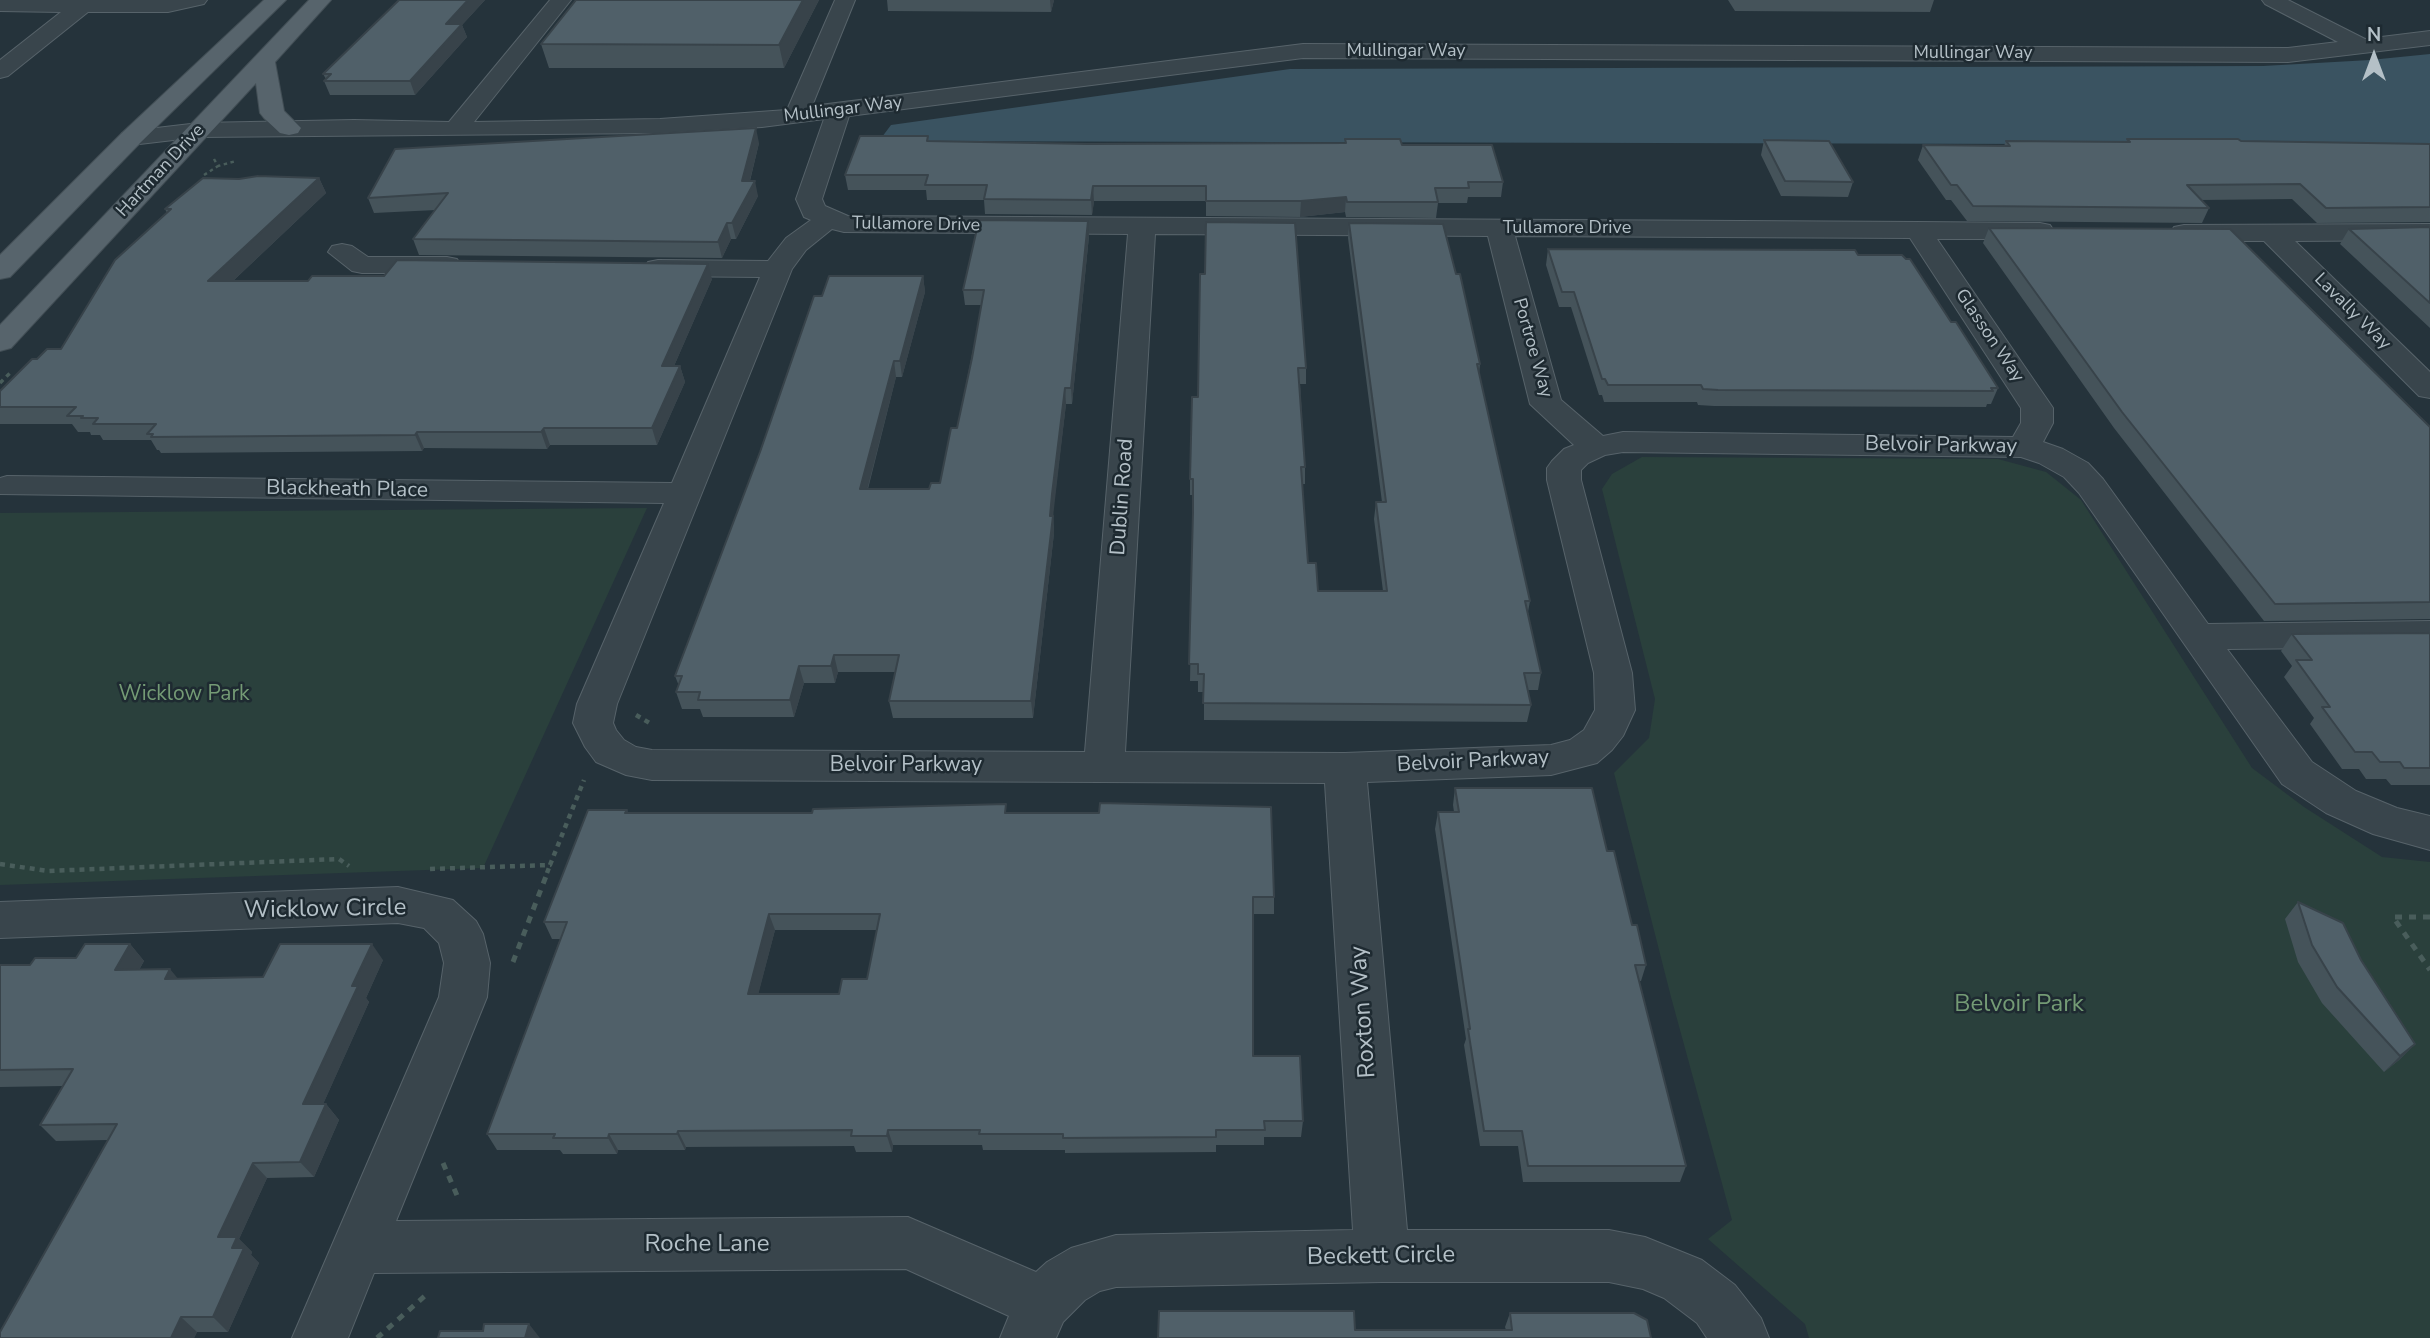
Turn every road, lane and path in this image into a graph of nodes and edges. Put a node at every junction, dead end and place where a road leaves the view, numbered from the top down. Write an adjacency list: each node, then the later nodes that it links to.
1 (197, 0): 9 (street)
2 (276, 0): 21 (main road, Hartman Drive)
3 (321, 0): 13 (main road, Hartman Drive)
4 (561, 0): 18 (street)
5 (845, 0): 16 (street)
6 (2272, 0): 12 (street)
7 (2300, 0): 11 (street)
8 (0, 5): 9 (street)
9 (83, 5): 14 (street)
10 (2430, 38): 11 (street, Mullingar Way)
11 (2390, 43): 12 (street, Mullingar Way)
12 (2362, 46): 15 (street, Mullingar Way)
13 (264, 61): 17 (main road); 20 (main road, Hartman Drive)
14 (0, 71)
15 (839, 111): 16 (street, Mullingar Way); 23 (street, Tullamore Drive)
16 (796, 116): 18 (street, Mullingar Way)
17 (289, 128): 19 (street, Mullingar Way); 20 (street, Mullingar Way)
18 (456, 129): 19 (street, Mullingar Way)
19 (426, 130): 20 (street, Mullingar Way)
20 (202, 137): 21 (street, Mullingar Way); 22 (path); 36 (main road, Hartman Drive)
21 (131, 138): 35 (main road, Hartman Drive)
22 (241, 160)
23 (828, 219): 24 (street, Tullamore Drive); 34 (street)
24 (1142, 227): 25 (street, Tullamore Drive); 46 (street, Dublin Road)
25 (1500, 229): 26 (street, Tullamore Drive); 38 (street, Portroe Way)
26 (1918, 230): 27 (street, Tullamore Drive); 39 (street, Glasson Way)
27 (2068, 232)
28 (2430, 232): 30 (street)
29 (2164, 233): 30 (street)
30 (2273, 234): 37 (street, Lavally Way)
31 (342, 252): 32 (street)
32 (474, 266)
33 (627, 267): 34 (street)
34 (778, 269): 41 (street)
35 (0, 271)
36 (0, 341)
37 (2430, 389)
38 (1597, 447): 39 (street, Belvoir Parkway); 47 (street, Belvoir Parkway)
39 (2025, 447): 43 (street, Belvoir Parkway)
40 (7, 486): 41 (street, Blackheath Place)
41 (686, 493): 45 (street)
42 (2430, 634): 43 (street)
43 (2197, 637): 48 (street, Belvoir Parkway)
44 (632, 712): 45 (path)
45 (614, 753): 46 (street, Belvoir Parkway); 50 (path)
46 (1104, 767): 47 (street, Belvoir Parkway)
47 (1345, 768): 56 (street, Roxton Way)
48 (2430, 833)
49 (0, 864): 51 (path)
50 (426, 870)
51 (357, 872)
52 (2430, 917): 54 (path)
53 (0, 920): 55 (street, Wicklow Circle)
54 (2430, 970)
55 (358, 1247): 57 (street, Roche Lane); 58 (street, Wicklow Circle)
56 (1382, 1256): 57 (street, Beckett Circle); 59 (street, Beckett Circle)
57 (1036, 1320)
58 (320, 1338)
59 (1741, 1338)

